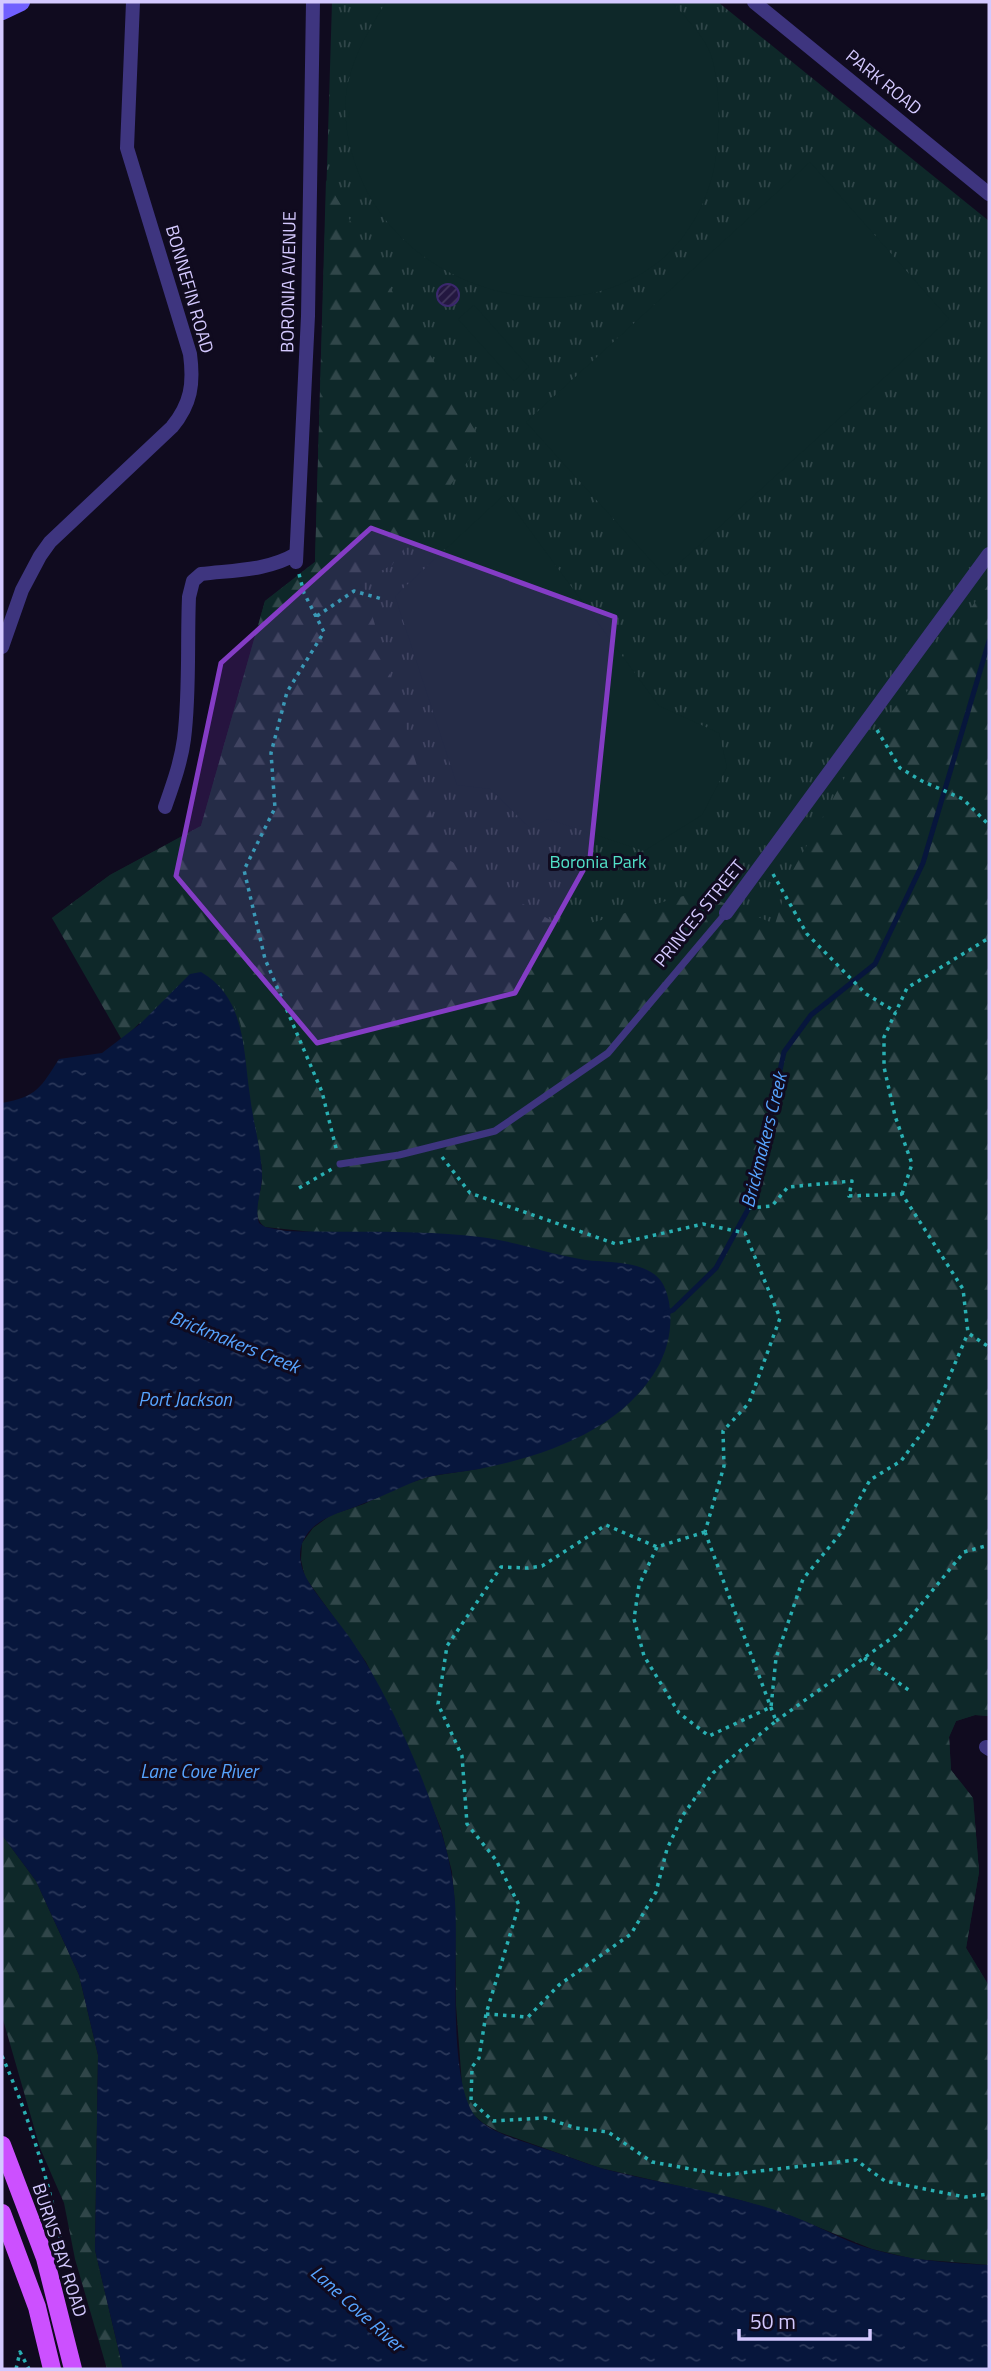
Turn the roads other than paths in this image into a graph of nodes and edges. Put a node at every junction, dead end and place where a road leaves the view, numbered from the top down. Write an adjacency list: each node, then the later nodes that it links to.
1 (21, 2): 5 (main road)
2 (133, 2): 8 (street, BONNEFIN ROAD)
3 (313, 2): 9 (street, BORONIA AVENUE)
4 (754, 2): 6 (street, PARK ROAD)
5 (2, 11)
6 (989, 194)
7 (989, 554): 10 (street, PRINCES STREET)
8 (2, 648)
9 (165, 807)
10 (726, 913): 11 (lane, PRINCES STREET)
11 (340, 1164)
12 (2, 2145): 15 (main road, BURNS BAY ROAD)
13 (2, 2213): 14 (main road)
14 (51, 2369)
15 (73, 2369)

